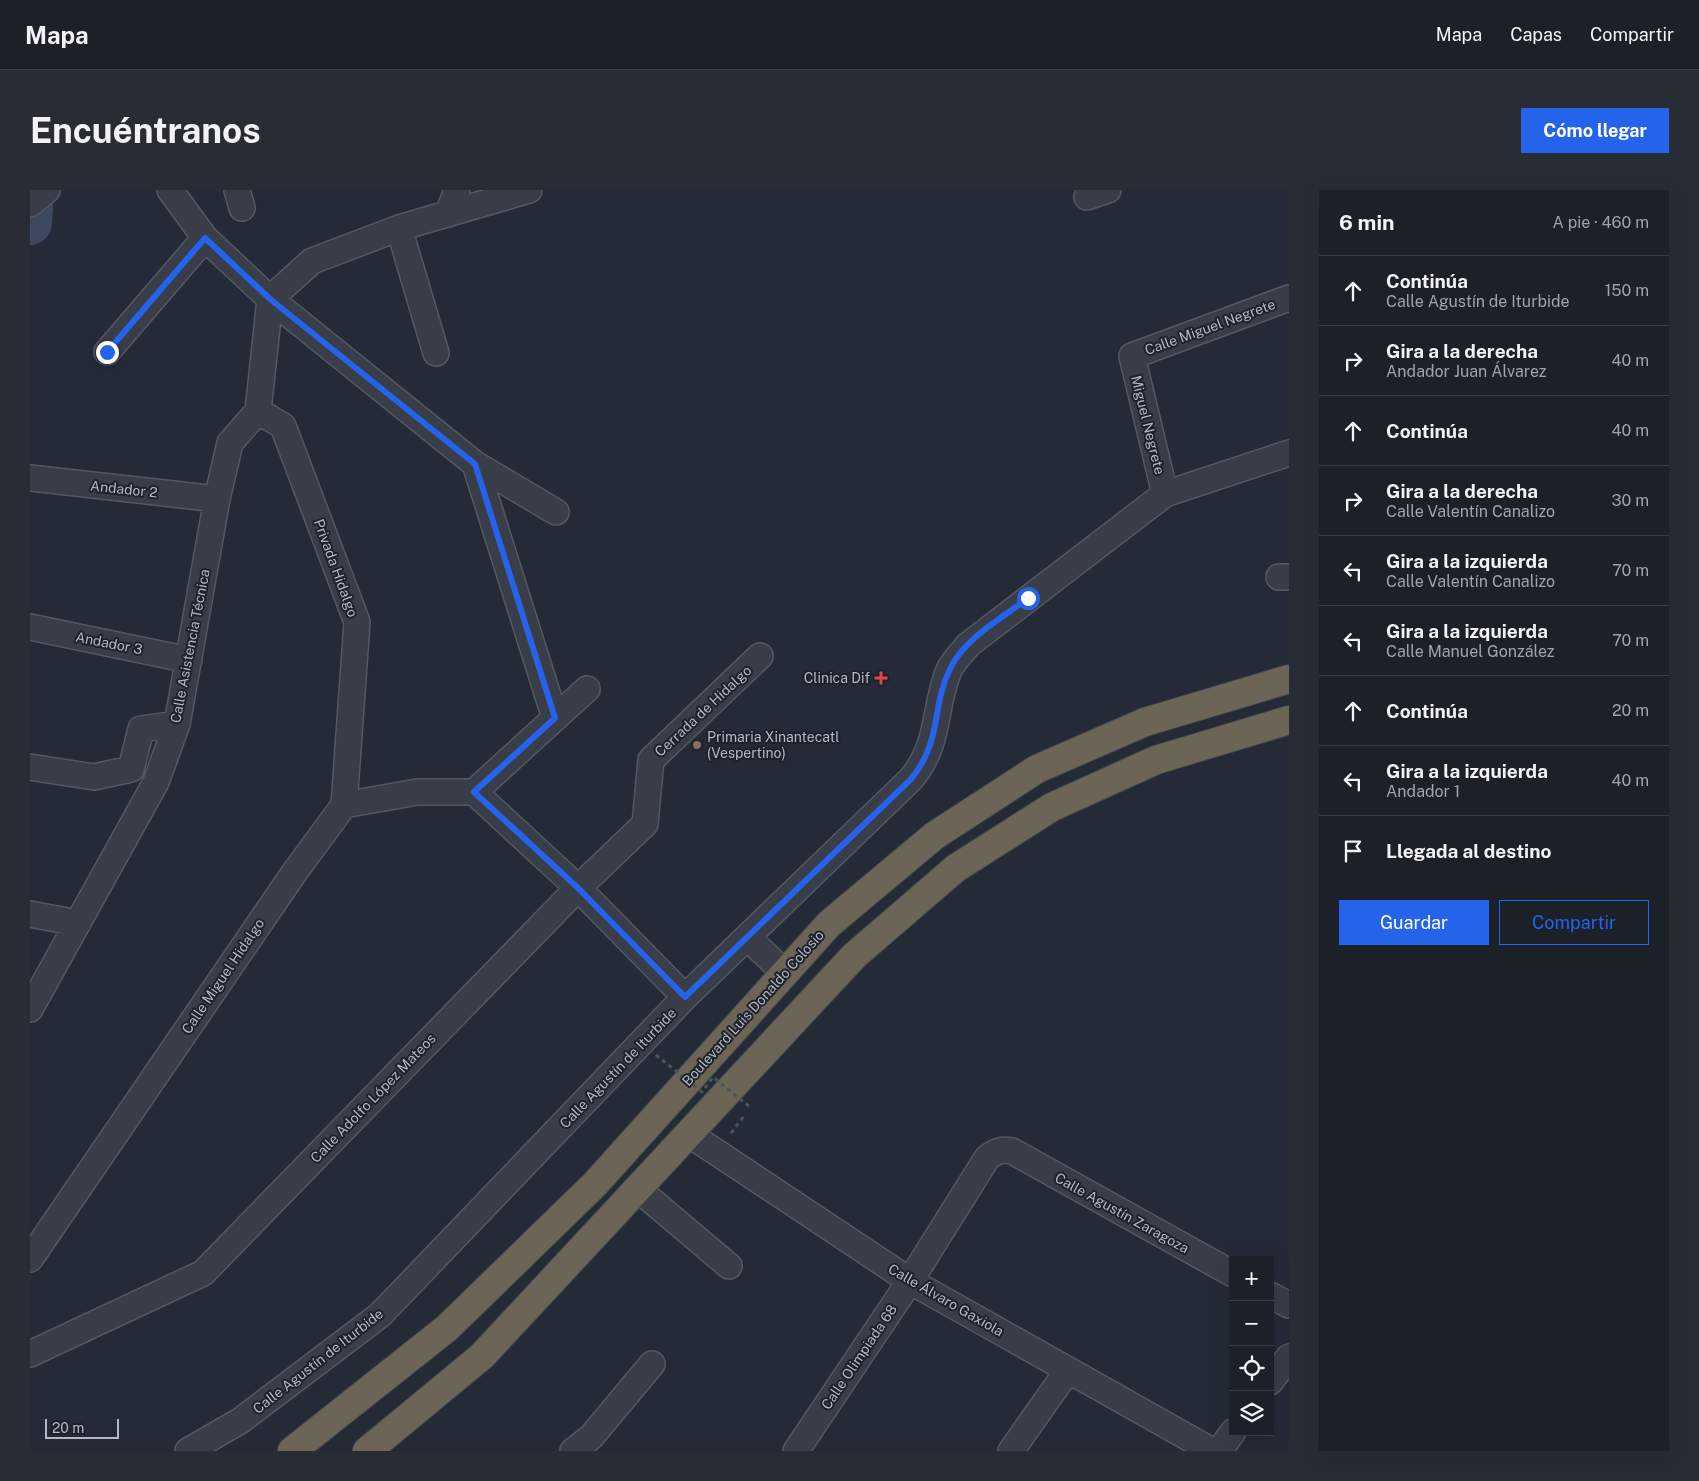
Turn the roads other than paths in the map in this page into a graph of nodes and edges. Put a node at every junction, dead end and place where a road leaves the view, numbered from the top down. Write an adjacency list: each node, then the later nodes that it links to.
1 (47, 190): 5 (street)
2 (170, 190): 8 (street)
3 (457, 190): 6 (street)
4 (529, 190): 6 (street)
5 (30, 204)
6 (448, 214): 7 (street)
7 (399, 228): 10 (street); 12 (street)
8 (205, 238): 10 (street); 11 (street)
9 (1289, 298): 13 (street, Calle Miguel Negrete)
10 (270, 299): 14 (street); 16 (street)
11 (107, 352)
12 (436, 353)
13 (1132, 356): 18 (street, Miguel Negrete)
14 (258, 411): 19 (street, Calle Asistencia Técnica); 31 (street, Privada Hidalgo)
15 (1289, 453): 18 (street, Calle Agustín de Iturbide)
16 (475, 464): 20 (street); 26 (street)
17 (30, 478): 19 (street, Andador 2)
18 (1165, 494): 35 (street, Calle Agustín de Iturbide)
19 (217, 500): 23 (street, Calle Asistencia Técnica)
20 (556, 512)
21 (30, 627): 23 (street, Andador 3)
22 (760, 656): 32 (street, Cerrada de Hidalgo)
23 (189, 660): 28 (street, Calle Asistencia Técnica)
24 (1289, 679): 36 (highway, Boulevard Luis Donaldo Colosio)
25 (586, 690): 26 (street)
26 (555, 718): 30 (street)
27 (1289, 720): 39 (highway)
28 (177, 724): 29 (street); 34 (street, Calle Asistencia Técnica)
29 (30, 767)
30 (474, 792): 31 (street); 32 (street)
31 (344, 804): 42 (street, Calle Miguel Hidalgo)
32 (578, 888): 37 (street); 48 (street, Calle Adolfo López Mateos)
33 (30, 914): 34 (street)
34 (78, 923): 38 (street, Calle Asistencia Técnica)
35 (748, 938): 36 (street); 37 (street, Calle Agustín de Iturbide)
36 (785, 973): 55 (highway, Boulevard Luis Donaldo Colosio)
37 (685, 997): 54 (street, Calle Agustín de Iturbide)
38 (30, 1009)
39 (689, 1134): 41 (highway); 45 (street, Calle Álvaro Gaxiola)
40 (1012, 1151): 44 (street, Calle Agustín Zaragoza); 45 (street, Calle Olimpiada 68)
41 (639, 1190): 43 (street); 56 (highway)
42 (30, 1259)
43 (730, 1266)
44 (1229, 1272)
45 (910, 1281): 51 (street, Calle Álvaro Gaxiola); 58 (street, Calle Olimpiada 68)
46 (1274, 1296): 47 (street)
47 (1289, 1305)
48 (30, 1354)
49 (1289, 1357): 52 (street)
50 (652, 1364): 57 (street)
51 (1068, 1370): 59 (street); 60 (street, Calle Álvaro Gaxiola)
52 (1274, 1377)
53 (1230, 1436): 61 (street)
54 (188, 1451)
55 (292, 1451)
56 (367, 1451)
57 (573, 1451)
58 (797, 1451)
59 (1011, 1451)
60 (1212, 1451)
61 (1219, 1451)

